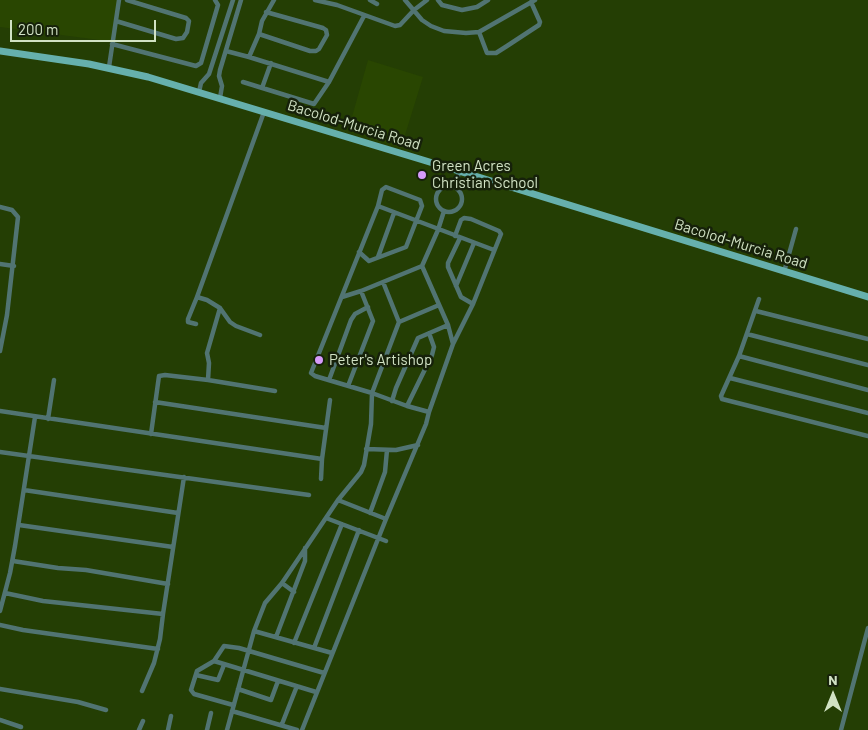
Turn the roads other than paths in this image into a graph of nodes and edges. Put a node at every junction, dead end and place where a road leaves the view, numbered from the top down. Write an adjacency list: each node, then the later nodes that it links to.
1 (118, 0): 19 (street)
2 (127, 0): 19 (street)
3 (215, 0): 24 (street)
4 (233, 0): 20 (street)
5 (241, 0): 21 (street)
6 (274, 0): 17 (street)
7 (314, 0): 14 (street)
8 (370, 0): 15 (street)
9 (405, 0): 16 (street)
10 (426, 0): 16 (street)
11 (438, 0): 12 (street)
12 (488, 0)
13 (533, 1): 22 (street); 22 (street)
14 (338, 3): 18 (street)
15 (378, 4)
16 (414, 10): 18 (street); 22 (street)
17 (266, 12): 23 (street); 23 (street)
18 (364, 16): 33 (street)
19 (116, 21): 24 (street)
20 (226, 23): 21 (street); 28 (street)
21 (234, 25): 26 (street)
22 (479, 32)
23 (259, 34): 27 (street)
24 (112, 44): 31 (street)
25 (0, 51): 31 (main road, Bacolod-Murcia Road)
26 (226, 51): 27 (street); 29 (street)
27 (249, 57): 30 (street)
28 (214, 58): 29 (street); 35 (street)
29 (223, 60): 36 (street)
30 (271, 64): 33 (street); 34 (street)
31 (109, 68): 35 (main road, Bacolod-Murcia Road)
32 (243, 82): 34 (street)
33 (329, 82): 34 (street)
34 (262, 88)
35 (199, 92): 36 (main road, Bacolod-Murcia Road)
36 (220, 98): 37 (main road, Bacolod-Murcia Road)
37 (264, 112): 38 (main road, Bacolod-Murcia Road); 59 (street)
38 (460, 171): 39 (street); 55 (main road, Bacolod-Murcia Road)
39 (454, 186): 42 (street); 42 (street)
40 (378, 206): 43 (street); 44 (street); 50 (street)
41 (0, 207): 53 (street)
42 (444, 212): 46 (street)
43 (394, 213): 44 (street); 51 (street)
44 (416, 221): 46 (street); 51 (street)
45 (796, 229): 55 (street)
46 (438, 230): 47 (street); 54 (street)
47 (457, 237): 48 (street); 49 (street); 57 (street)
48 (474, 243): 49 (street); 57 (street)
49 (494, 250): 63 (street)
50 (359, 252): 51 (street); 60 (street)
51 (378, 257)
52 (0, 264): 53 (street)
53 (14, 266): 69 (street)
54 (422, 266): 56 (street); 65 (street)
55 (784, 272): 61 (main road, Bacolod-Murcia Road)
56 (382, 282): 58 (street); 70 (street)
57 (456, 286): 63 (street)
58 (361, 291): 60 (street); 64 (street)
59 (197, 297): 66 (street); 71 (street)
60 (342, 297): 84 (street)
61 (868, 298)
62 (760, 299): 67 (street)
63 (473, 304): 77 (street)
64 (368, 306): 84 (street); 85 (street)
65 (439, 306): 70 (street); 72 (street)
66 (220, 308): 75 (street); 83 (street)
67 (756, 311): 74 (street); 76 (street)
68 (0, 314): 69 (street)
69 (7, 315): 78 (street)
70 (399, 322): 88 (street)
71 (196, 324)
72 (448, 325): 73 (street); 77 (street)
73 (429, 333): 90 (street); 92 (street)
74 (747, 334): 79 (street); 80 (street)
75 (260, 335)
76 (868, 339)
77 (453, 344): 94 (street)
78 (0, 351)
79 (739, 356): 81 (street); 86 (street)
80 (868, 365)
81 (730, 378): 95 (street); 100 (street)
82 (54, 380): 97 (street)
83 (208, 380): 87 (street); 91 (street)
84 (329, 380): 85 (street)
85 (348, 386): 88 (street)
86 (868, 390)
87 (274, 391)
88 (372, 393): 90 (street); 102 (street)
89 (330, 400): 98 (street)
90 (392, 401): 92 (street)
91 (155, 402): 98 (street); 99 (street)
92 (407, 406): 94 (street)
93 (0, 411): 96 (street)
94 (429, 412): 101 (street)
95 (868, 413)
96 (35, 417): 97 (street); 105 (street)
97 (48, 419): 99 (street)
98 (326, 428): 106 (street)
99 (151, 434): 106 (street)
100 (868, 436)
101 (418, 445): 103 (street); 115 (street)
102 (366, 449): 103 (street); 111 (street)
103 (387, 450): 113 (street)
104 (0, 452): 105 (street)
105 (29, 455): 107 (street); 109 (street)
106 (322, 459): 108 (street)
107 (184, 477): 110 (street); 112 (street)
108 (321, 480)
109 (24, 490): 112 (street); 117 (street)
110 (309, 495)
111 (338, 500): 113 (street); 114 (street)
112 (178, 513): 121 (street)
113 (370, 513): 115 (street)
114 (326, 518): 116 (street); 122 (street)
115 (386, 519): 119 (street)
116 (342, 524): 118 (street); 134 (street)
117 (19, 526): 121 (street); 123 (street)
118 (359, 530): 119 (street); 135 (street)
119 (379, 538): 120 (street); 138 (street)
120 (386, 541)
121 (173, 548): 125 (street)
122 (305, 548): 124 (street); 126 (street)
123 (12, 560): 125 (street); 127 (street)
124 (282, 583): 126 (street); 132 (street)
125 (168, 584): 129 (street)
126 (294, 592): 133 (street)
127 (5, 593): 128 (street); 129 (street)
128 (0, 611)
129 (163, 614): 136 (street)
130 (0, 626): 136 (street)
131 (868, 628): 164 (street)
132 (254, 631): 133 (street); 137 (street)
133 (276, 637): 134 (street)
134 (294, 643): 135 (street)
135 (314, 648): 138 (street)
136 (158, 649): 148 (street)
137 (249, 651): 139 (street); 141 (street); 142 (street)
138 (332, 653): 142 (street)
139 (214, 661): 140 (street); 143 (street)
140 (224, 665): 141 (street); 143 (street)
141 (243, 671): 144 (street); 147 (street)
142 (324, 673): 149 (street)
143 (196, 675): 150 (street)
144 (278, 681): 145 (street); 147 (street)
145 (297, 686): 149 (street); 156 (street)
146 (0, 688): 151 (street)
147 (238, 689): 150 (street)
148 (142, 691)
149 (316, 692): 163 (street)
150 (232, 708): 156 (street); 161 (street)
151 (106, 710)
152 (211, 713): 160 (street)
153 (171, 716): 159 (street)
154 (0, 720): 157 (street)
155 (143, 722): 158 (street)
156 (282, 724): 162 (street)
157 (21, 728)
158 (140, 730)
159 (168, 730)
160 (207, 730)
161 (228, 730)
162 (297, 730)
163 (302, 730)
164 (841, 730)

